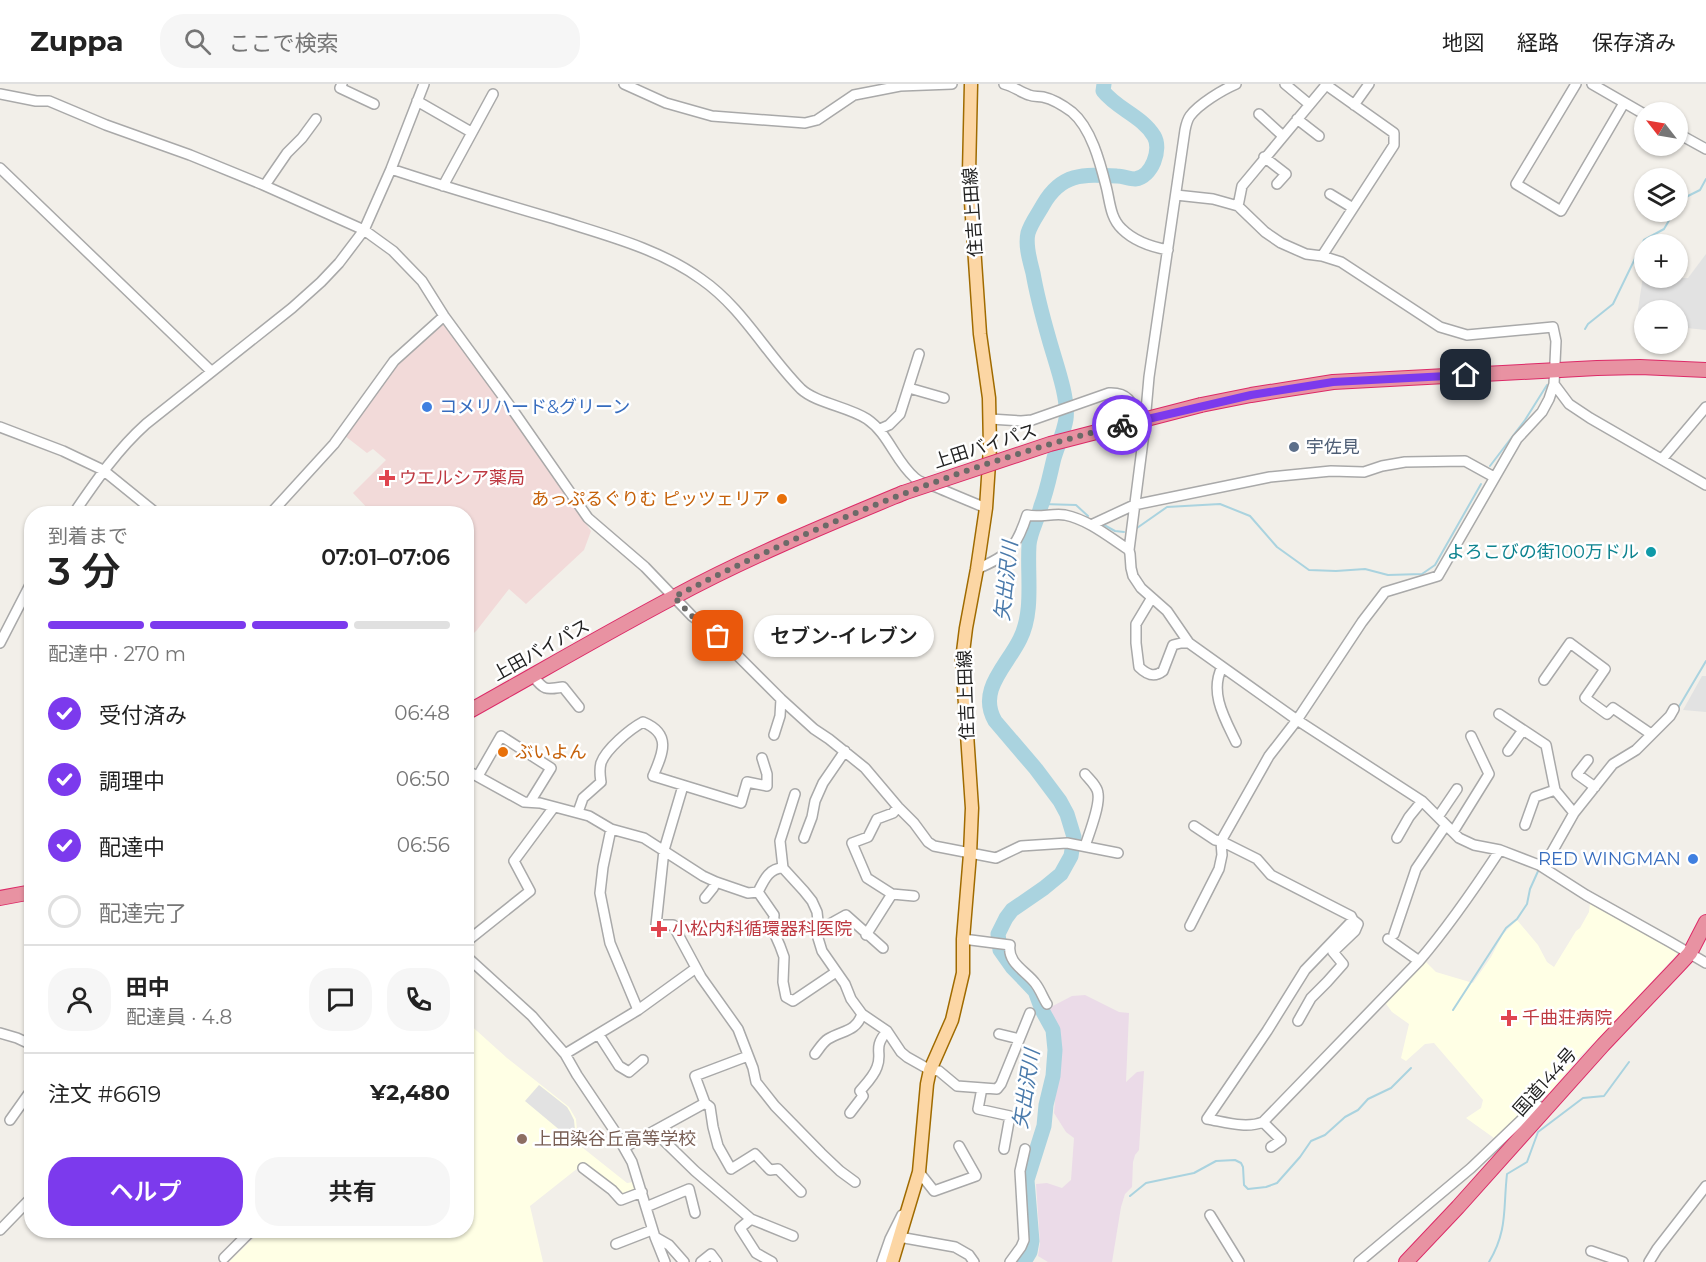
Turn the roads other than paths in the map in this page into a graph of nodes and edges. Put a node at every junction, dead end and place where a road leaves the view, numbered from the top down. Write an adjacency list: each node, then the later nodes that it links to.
1 (342, 84): 18 (street)
2 (423, 84): 16 (street)
3 (624, 84): 13 (street)
4 (952, 84): 13 (street)
5 (971, 84): 52 (main road, 住吉上田線)
6 (1004, 84): 41 (street)
7 (1236, 84): 37 (street)
8 (1286, 84): 19 (street)
9 (1325, 84): 19 (street); 20 (street)
10 (1369, 84): 20 (street)
11 (1576, 84): 17 (street)
12 (1592, 84): 17 (street)
13 (640, 87)
14 (0, 94): 34 (street)
15 (493, 94): 25 (street)
16 (417, 101): 25 (street); 32 (street)
17 (1624, 103): 21 (street)
18 (374, 104)
19 (1309, 104): 24 (street)
20 (1354, 105): 39 (street)
21 (1634, 108)
22 (1259, 114): 26 (street)
23 (316, 119): 34 (street)
24 (1297, 119): 26 (street); 27 (street)
25 (471, 132): 35 (street)
26 (1283, 136): 30 (street)
27 (1318, 136)
28 (1688, 139): 29 (street)
29 (1706, 149)
30 (1264, 157): 33 (street); 38 (street)
31 (0, 168): 47 (street)
32 (391, 168): 35 (street); 40 (street)
33 (1277, 184)
34 (265, 185): 40 (street)
35 (443, 186): 54 (street)
36 (1330, 194): 39 (street)
37 (1176, 195): 38 (street); 41 (street)
38 (1238, 206): 42 (street)
39 (1353, 208): 42 (street)
40 (364, 230): 43 (street); 47 (street)
41 (1167, 250): 55 (street)
42 (1322, 256): 45 (street)
43 (444, 316): 63 (street); 69 (street)
44 (919, 354): 49 (street)
45 (1555, 369): 46 (highway, 上田バイパス); 48 (street); 69 (highway, 上田バイパス, bridge)
46 (1706, 370)
47 (211, 371): 57 (street)
48 (1554, 384): 56 (street); 58 (street)
49 (909, 388): 50 (street); 54 (street)
50 (944, 398)
51 (1706, 407): 56 (street)
52 (990, 419): 55 (street); 64 (main road, 住吉上田線)
53 (0, 428): 57 (street)
54 (880, 429): 64 (street)
55 (1144, 433): 60 (street)
56 (1662, 459): 59 (street)
57 (103, 470): 61 (street); 62 (street)
58 (1494, 477): 60 (street); 81 (street)
59 (1706, 485)
60 (1134, 505): 65 (street); 66 (street)
61 (79, 506)
62 (147, 506)
63 (277, 506)
64 (986, 508): 67 (main road, 住吉上田線)
65 (1091, 525): 66 (street); 67 (street)
66 (1129, 550): 70 (street)
67 (977, 570): 117 (main road, 住吉上田線)
68 (24, 597): 71 (street)
69 (674, 597): 74 (highway, 上田バイパス); 76 (street)
70 (1151, 598): 72 (street); 72 (street)
71 (0, 643)
72 (1189, 643): 73 (street)
73 (1222, 667): 81 (street); 86 (street)
74 (534, 676): 77 (street); 78 (highway, 上田バイパス)
75 (1544, 680): 83 (street)
76 (781, 699): 84 (street); 87 (street)
77 (579, 707)
78 (474, 709)
79 (1674, 709): 83 (street)
80 (1499, 714): 82 (street)
81 (1297, 720): 99 (street); 112 (street)
82 (1522, 730): 88 (street); 97 (street)
83 (1651, 734): 95 (street)
84 (774, 735)
85 (1471, 736): 109 (street)
86 (1236, 742)
87 (845, 751): 102 (street); 110 (street)
88 (1508, 751)
89 (762, 758): 94 (street)
90 (1588, 760): 95 (street)
91 (474, 774): 93 (street)
92 (1085, 774): 113 (street)
93 (477, 776): 100 (street); 100 (street)
94 (683, 786): 103 (street); 114 (street)
95 (1595, 787): 104 (street)
96 (1456, 789): 105 (street)
97 (1555, 790): 104 (street); 106 (street)
98 (795, 794): 119 (street)
99 (1422, 801): 105 (street); 111 (street)
100 (530, 802): 101 (street)
101 (554, 807): 103 (street); 132 (street)
102 (898, 807): 117 (street); 123 (street)
103 (578, 812): 108 (street)
104 (1574, 813): 118 (street)
105 (1438, 817): 109 (street)
106 (1526, 825)
107 (1194, 826): 112 (street)
108 (611, 829): 114 (street); 143 (street)
109 (1450, 829): 115 (street); 137 (street)
110 (804, 838)
111 (1397, 838)
112 (1221, 841): 127 (street); 129 (street)
113 (1084, 846): 116 (street); 117 (street)
114 (664, 850): 120 (street); 140 (street)
115 (1500, 850): 118 (street); 137 (street)
116 (1118, 853)
117 (970, 854): 133 (main road, 住吉上田線)
118 (1539, 865): 136 (street)
119 (783, 868): 121 (street); 130 (street)
120 (716, 882): 121 (street); 126 (street)
121 (758, 892): 141 (street)
122 (24, 894): 125 (highway)
123 (892, 894): 124 (street); 131 (street)
124 (914, 896)
125 (0, 898)
126 (705, 898)
127 (1353, 920): 146 (street); 164 (street)
128 (1706, 922): 136 (highway, 国道144号)
129 (1190, 926)
130 (819, 930): 131 (street); 141 (street)
131 (866, 934): 135 (street)
132 (474, 936)
133 (963, 939): 142 (street); 157 (main road, 住吉上田線)
134 (1706, 940): 136 (street)
135 (883, 948)
136 (1690, 953): 139 (street); 161 (highway, 国道144号)
137 (1419, 961): 164 (street)
138 (474, 962): 153 (street)
139 (1706, 963)
140 (696, 968): 143 (street); 155 (street)
141 (836, 972): 145 (street)
142 (1047, 1004)
143 (638, 1010): 150 (street)
144 (1030, 1013): 151 (street)
145 (862, 1014): 147 (street); 154 (street)
146 (1298, 1021)
147 (887, 1031): 157 (street); 162 (street)
148 (0, 1033): 152 (street)
149 (999, 1034): 151 (street)
150 (599, 1035): 153 (street); 156 (street)
151 (1019, 1039): 158 (street)
152 (24, 1041)
153 (565, 1054): 167 (street)
154 (815, 1054)
155 (748, 1056): 160 (street); 173 (street)
156 (644, 1060)
157 (930, 1070): 158 (street); 172 (main road, 住吉上田線)
158 (982, 1088): 169 (street)
159 (24, 1100): 163 (street)
160 (705, 1103): 165 (street); 176 (street)
161 (1544, 1110): 200 (street); 201 (highway, 国道144号)
162 (850, 1113)
163 (10, 1120)
164 (1263, 1122): 168 (street)
165 (654, 1131): 167 (street); 182 (street)
166 (959, 1146): 172 (street)
167 (625, 1147): 175 (street)
168 (1271, 1148)
169 (1004, 1149)
170 (1025, 1149): 198 (street)
171 (583, 1168): 175 (street)
172 (919, 1172): 180 (main road, 住吉上田線)
173 (855, 1182)
174 (1706, 1186): 203 (street)
175 (642, 1192): 178 (street)
176 (801, 1192)
177 (24, 1205): 183 (street)
178 (646, 1207): 179 (street); 184 (street)
179 (695, 1214)
180 (906, 1214): 187 (main road, 住吉上田線); 191 (street)
181 (1210, 1215): 199 (street)
182 (751, 1219): 185 (street); 196 (street)
183 (0, 1230)
184 (654, 1233): 188 (street); 192 (street); 193 (street)
185 (793, 1236)
186 (244, 1238): 190 (street)
187 (898, 1241): 191 (main road, 住吉上田線); 197 (street)
188 (616, 1244)
189 (1591, 1251): 202 (street)
190 (224, 1258)
191 (885, 1261)
192 (665, 1262)
193 (684, 1262)
194 (701, 1262): 195 (street)
195 (717, 1262)
196 (772, 1262)
197 (974, 1262)
198 (1010, 1262)
199 (1239, 1262)
200 (1359, 1262)
201 (1406, 1262)
202 (1623, 1262)
203 (1649, 1262)

